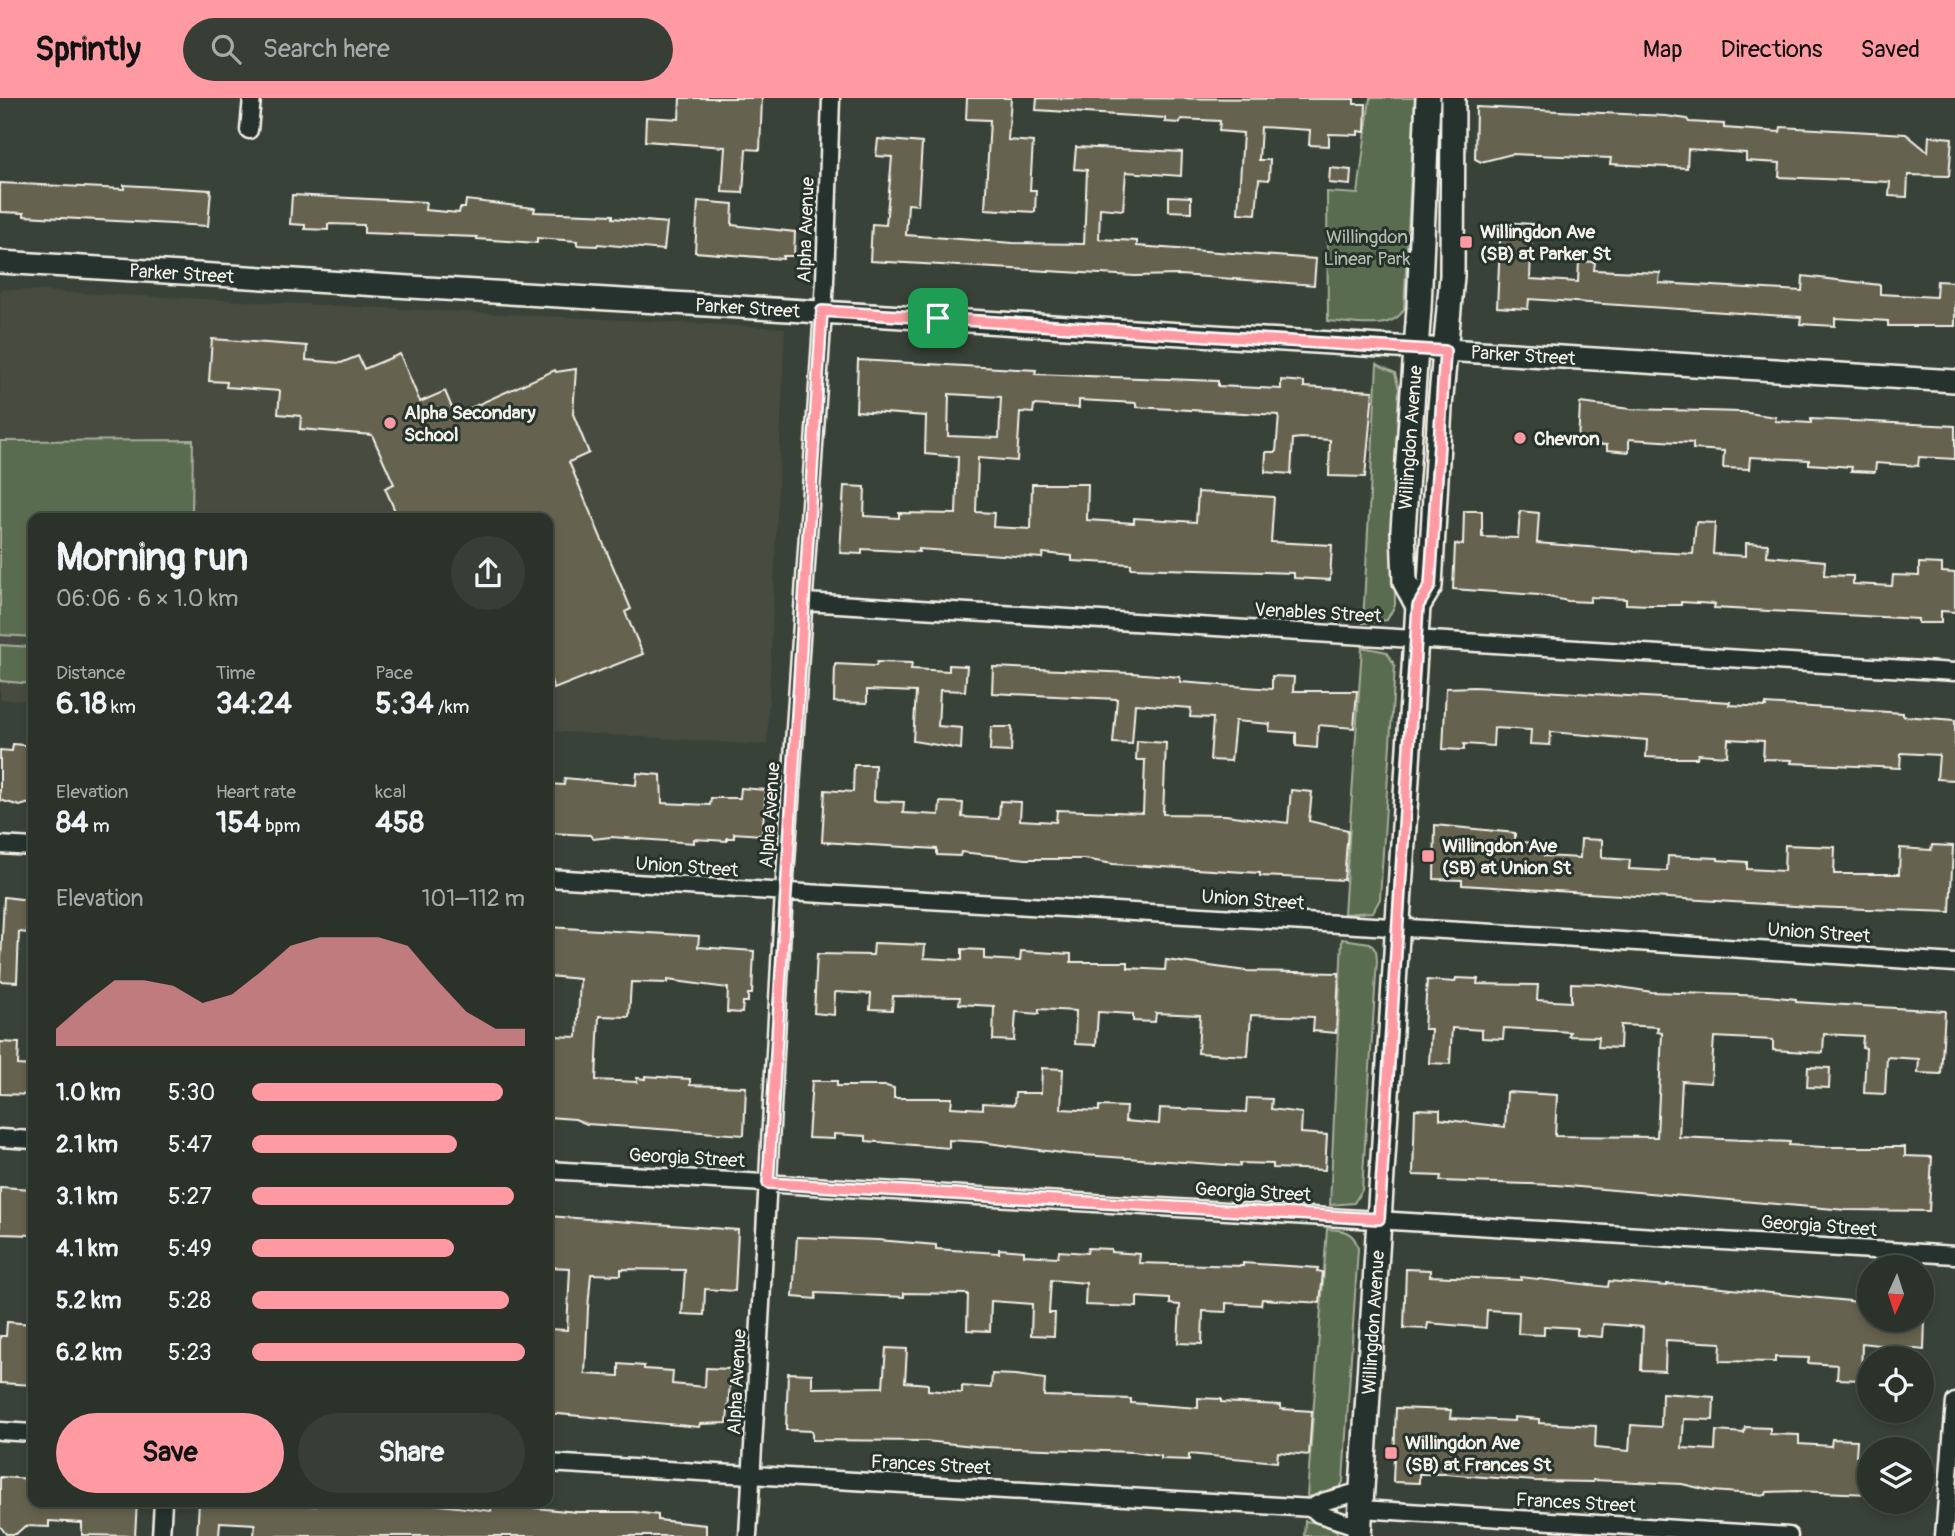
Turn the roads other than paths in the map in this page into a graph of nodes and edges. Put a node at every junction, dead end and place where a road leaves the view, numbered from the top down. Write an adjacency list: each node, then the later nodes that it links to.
1 (252, 98): 5 (street)
2 (831, 98): 7 (street, Alpha Avenue)
3 (1428, 98): 8 (main road, Willingdon Avenue)
4 (1453, 98): 9 (main road, Willingdon Avenue)
5 (249, 130)
6 (0, 262): 7 (street, Parker Street)
7 (822, 311): 8 (street, Parker Street); 11 (street, Alpha Avenue)
8 (1415, 349): 9 (street, Parker Street); 12 (main road, Willingdon Avenue)
9 (1445, 351): 10 (street, Parker Street); 12 (main road, Willingdon Avenue)
10 (1955, 381)
11 (805, 602): 13 (street, Venables Street); 18 (street, Alpha Avenue)
12 (1418, 606): 13 (main road, Willingdon Avenue)
13 (1417, 639): 14 (street, Venables Street); 19 (main road, Willingdon Avenue)
14 (1955, 672)
15 (0, 845): 16 (street)
16 (28, 847)
17 (553, 878): 18 (street, Union Street)
18 (784, 893): 19 (street, Union Street); 24 (street, Alpha Avenue)
19 (1399, 928): 20 (street, Union Street); 25 (main road, Willingdon Avenue)
20 (1955, 963)
21 (0, 1138): 22 (street)
22 (28, 1140)
23 (553, 1170): 24 (street, Georgia Street)
24 (768, 1183): 25 (street, Georgia Street); 31 (street, Alpha Avenue)
25 (1379, 1219): 26 (street, Georgia Street); 34 (main road, Willingdon Avenue)
26 (1955, 1255)
27 (1955, 1402): 38 (street)
28 (0, 1431): 29 (street)
29 (28, 1433)
30 (553, 1463): 31 (street, Frances Street)
31 (751, 1475): 33 (street, Frances Street); 36 (street, Alpha Avenue)
32 (163, 1507): 35 (street)
33 (1312, 1508): 34 (street, Frances Street); 34 (street, Frances Street)
34 (1360, 1516): 37 (street, Frances Street)
35 (161, 1536)
36 (748, 1536)
37 (1789, 1536)
38 (1944, 1536)

